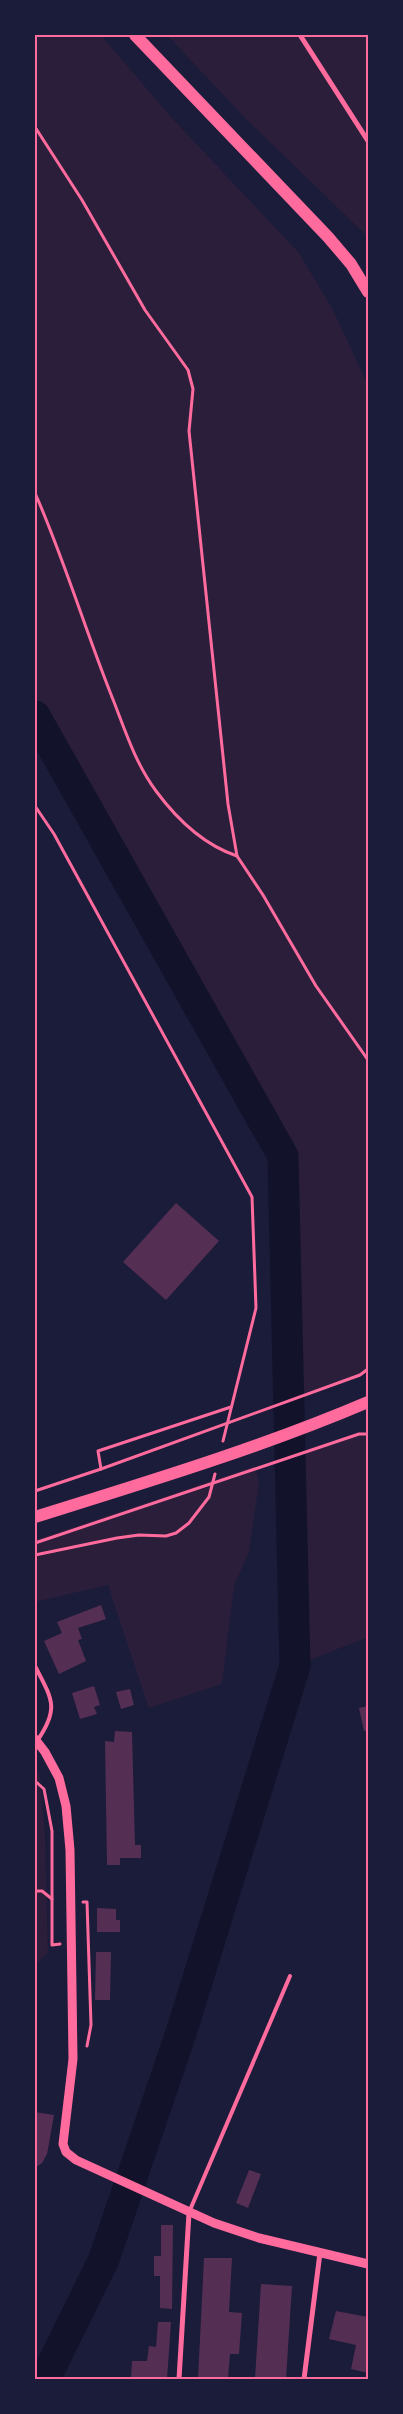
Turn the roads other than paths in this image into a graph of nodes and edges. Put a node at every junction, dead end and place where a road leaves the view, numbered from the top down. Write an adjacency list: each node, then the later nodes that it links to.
1 (135, 35): 4 (main road)
2 (300, 35): 3 (street)
3 (368, 141)
4 (368, 292)
5 (368, 1402): 6 (main road)
6 (35, 1517)
7 (35, 1666): 8 (lane)
8 (36, 1740): 10 (street)
9 (290, 1976): 10 (lane)
10 (189, 2213): 11 (street); 13 (street)
11 (320, 2253): 12 (street); 14 (street)
12 (368, 2264)
13 (179, 2379)
14 (304, 2379)

